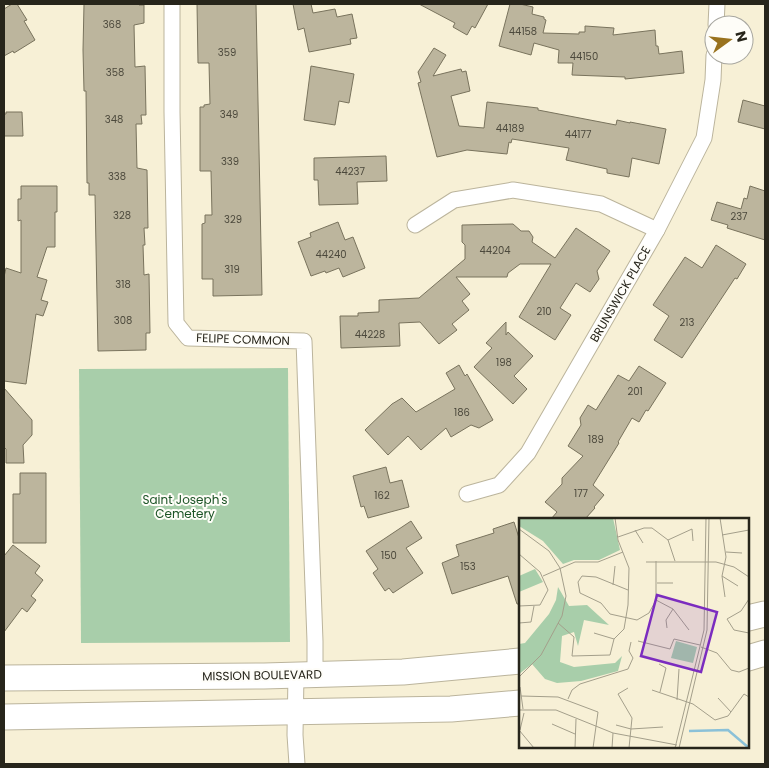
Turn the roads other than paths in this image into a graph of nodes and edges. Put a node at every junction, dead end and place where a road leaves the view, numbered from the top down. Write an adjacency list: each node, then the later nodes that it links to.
1 (172, 4): 11 (street, FELIPE COMMON)
2 (713, 65): 4 (street, BRUNSWICK PLACE)
3 (415, 225): 4 (street)
4 (658, 230): 5 (street, BRUNSWICK PLACE)
5 (467, 494)
6 (765, 614): 7 (main road)
7 (749, 618)
8 (765, 653): 9 (main road)
9 (749, 658)
10 (519, 662): 11 (main road, MISSION BOULEVARD)
11 (305, 674): 12 (main road, MISSION BOULEVARD); 14 (street)
12 (4, 678)
13 (519, 703): 14 (main road)
14 (295, 712): 15 (main road); 16 (street)
15 (4, 717)
16 (296, 764)

